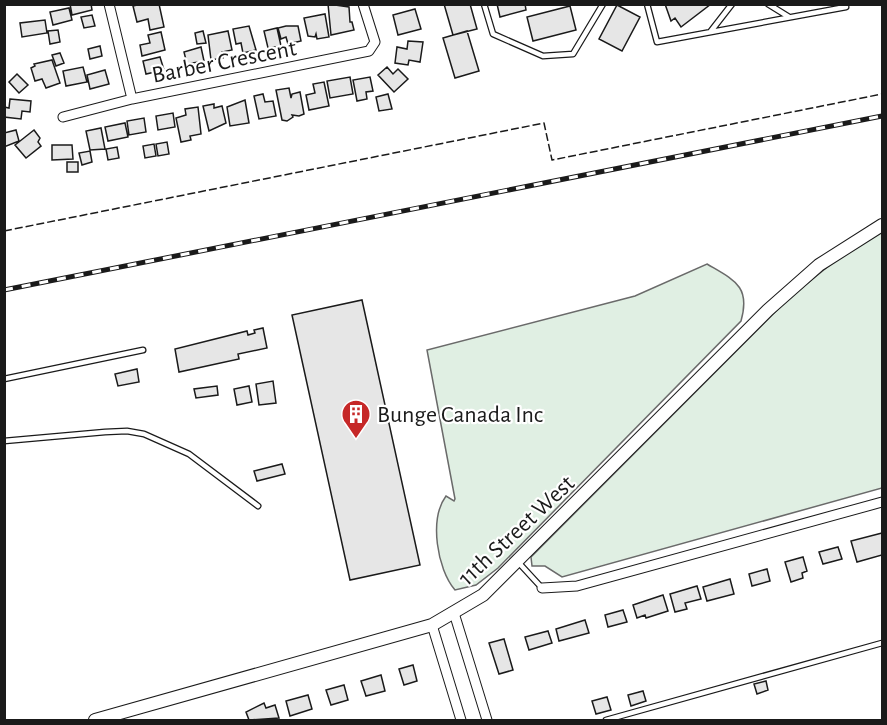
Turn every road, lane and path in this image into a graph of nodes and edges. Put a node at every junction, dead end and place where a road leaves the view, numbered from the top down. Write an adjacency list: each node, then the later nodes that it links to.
1 (109, 4): 11 (street, Barber Crescent)
2 (363, 4): 11 (street, Barber Crescent)
3 (484, 4): 4 (lane)
4 (603, 4)
5 (647, 4): 10 (lane)
6 (732, 4): 10 (lane)
7 (768, 4): 9 (lane)
8 (845, 4): 9 (lane)
9 (790, 17): 10 (lane)
10 (711, 31)
11 (132, 99): 12 (street)
12 (63, 117)
13 (882, 225): 19 (main road, 11th Street West)
14 (143, 350): 15 (lane)
15 (4, 379)
16 (4, 441): 18 (lane)
17 (882, 502): 20 (street)
18 (258, 506)
19 (518, 562): 20 (lane); 21 (main road, 11th Street West)
20 (542, 588)
21 (454, 612): 22 (main road, 11th Street West); 26 (street)
22 (432, 625): 24 (main road, 11th Street West); 25 (street)
23 (882, 642): 27 (lane)
24 (95, 720)
25 (461, 720)
26 (487, 720)
27 (606, 720)

